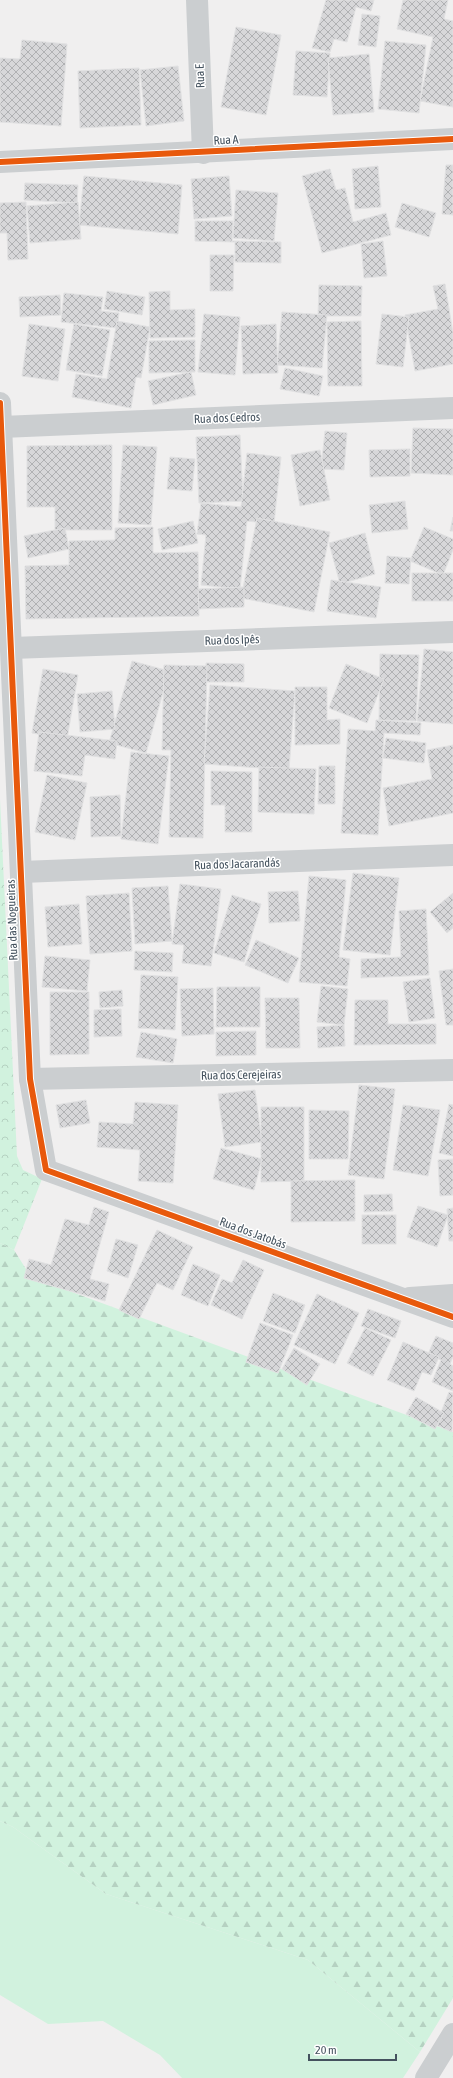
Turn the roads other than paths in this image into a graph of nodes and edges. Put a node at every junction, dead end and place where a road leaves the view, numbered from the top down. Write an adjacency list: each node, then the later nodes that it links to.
1 (197, 0): 3 (street, Rua E)
2 (453, 139): 3 (street, Rua A)
3 (203, 152): 4 (street, Rua A)
4 (0, 162)
5 (0, 403): 7 (street, Rua das Nogueiras)
6 (453, 408): 7 (street, Rua dos Cedros)
7 (2, 427): 9 (street, Rua das Nogueiras)
8 (453, 632): 9 (street, Rua dos Ipês)
9 (12, 648): 11 (street, Rua das Nogueiras)
10 (453, 855): 11 (street, Rua dos Jacarandás)
11 (22, 872): 13 (street, Rua das Nogueiras)
12 (453, 1070): 13 (street, Rua dos Cerejeiras)
13 (30, 1079): 14 (street, Rua das Nogueiras)
14 (46, 1170): 16 (street, Rua dos Jatobás)
15 (453, 1295): 16 (street)
16 (402, 1299): 17 (street, Rua dos Jatobás)
17 (453, 1317)
18 (453, 2034): 19 (street)
19 (426, 2078)

